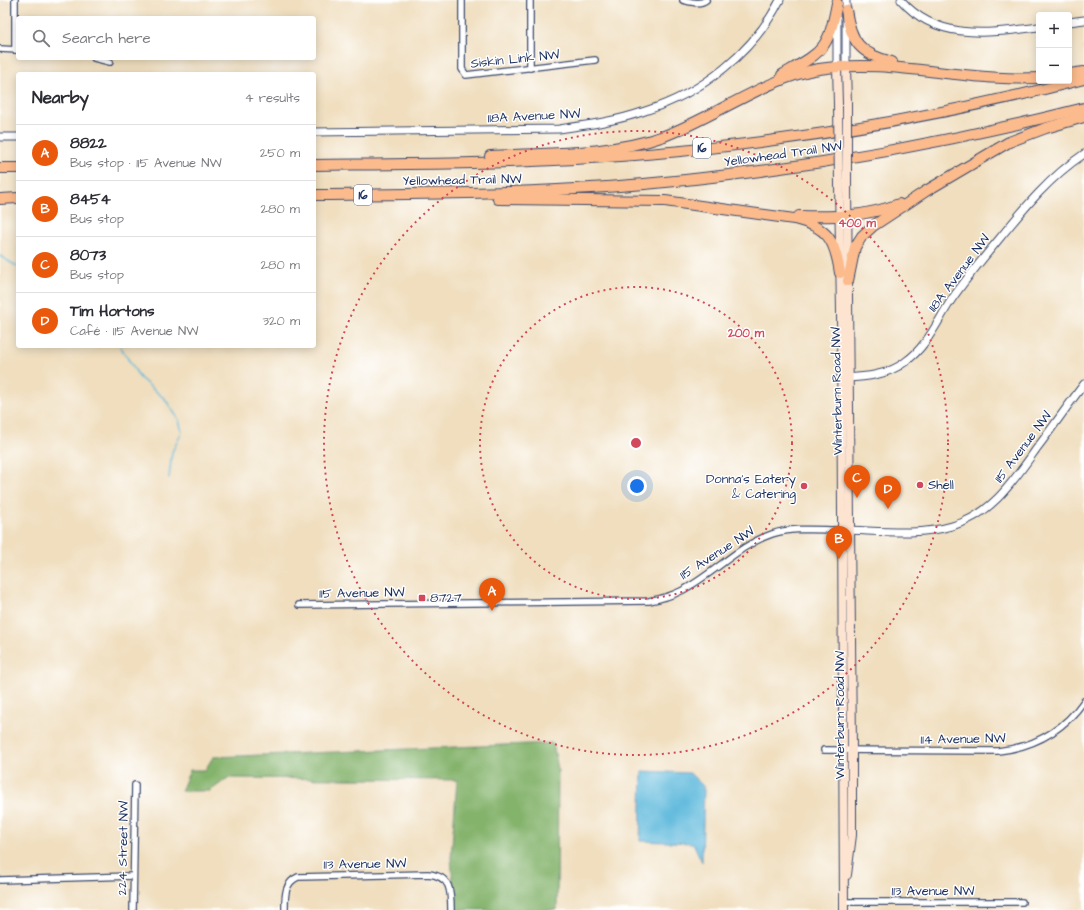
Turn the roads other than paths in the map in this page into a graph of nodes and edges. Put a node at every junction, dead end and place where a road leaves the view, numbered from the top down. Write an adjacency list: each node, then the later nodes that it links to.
1 (15, 0): 13 (street)
2 (462, 0): 18 (street, Siskin Link NW)
3 (530, 0): 18 (street)
4 (683, 0): 5 (street)
5 (706, 0)
6 (780, 0): 27 (street, 118A Avenue NW)
7 (901, 0): 11 (street)
8 (841, 3): 17 (street, Winterburn Road NW); 17 (street, Winterburn Road NW); 19 (highway); 24 (highway)
9 (1084, 20): 10 (street)
10 (1072, 22)
11 (1036, 26)
12 (0, 49): 13 (street)
13 (16, 50)
14 (102, 60): 16 (street)
15 (596, 60): 18 (street, Siskin Link NW)
16 (110, 62)
17 (841, 66): 19 (highway); 24 (highway); 35 (main road, Winterburn Road NW, bridge); 35 (main road, Winterburn Road NW, bridge)
18 (530, 68)
19 (919, 70): 22 (highway)
20 (1084, 72): 21 (highway)
21 (1072, 74)
22 (1036, 78)
23 (1084, 79): 31 (highway, Yellowhead Trail NW / 16)
24 (750, 95): 31 (highway)
25 (1084, 108): 37 (highway, Yellowhead Trail NW / 16)
26 (1084, 117): 36 (highway)
27 (316, 132)
28 (0, 137): 29 (street)
29 (16, 137)
30 (1084, 154): 45 (street, 118A Avenue NW)
31 (366, 164): 32 (highway, Yellowhead Trail NW / 16)
32 (316, 165)
33 (0, 168): 34 (highway)
34 (16, 168)
35 (843, 183): 42 (main road, Winterburn Road NW)
36 (926, 191): 42 (highway); 44 (highway)
37 (412, 194): 38 (highway, Yellowhead Trail NW / 16); 41 (highway)
38 (316, 195)
39 (0, 198): 40 (highway)
40 (16, 198)
41 (767, 214): 42 (highway); 43 (highway)
42 (843, 217): 43 (main road, Winterburn Road NW); 44 (main road, Winterburn Road NW)
43 (840, 273): 45 (main road, Winterburn Road NW)
44 (848, 282): 45 (main road, Winterburn Road NW)
45 (844, 378): 47 (main road, Winterburn Road NW); 48 (main road, Winterburn Road NW)
46 (1084, 384): 48 (street, 115 Avenue NW)
47 (842, 530): 48 (street, 115 Avenue NW); 49 (street, 115 Avenue NW); 52 (main road, Winterburn Road NW)
48 (851, 530): 53 (main road, Winterburn Road NW)
49 (299, 605)
50 (1084, 701): 53 (street, 114 Avenue NW)
51 (824, 750): 52 (street, 114 Avenue NW)
52 (843, 750): 53 (street, 114 Avenue NW); 58 (main road, Winterburn Road NW)
53 (852, 750): 58 (main road, Winterburn Road NW)
54 (135, 785): 55 (street, 224 Street NW)
55 (133, 876): 56 (street); 59 (street, 224 Street NW)
56 (0, 880)
57 (1022, 902): 58 (street, 113 Avenue NW)
58 (844, 906)
59 (133, 910)
60 (285, 910): 61 (street, 113 Avenue NW)
61 (451, 910)

